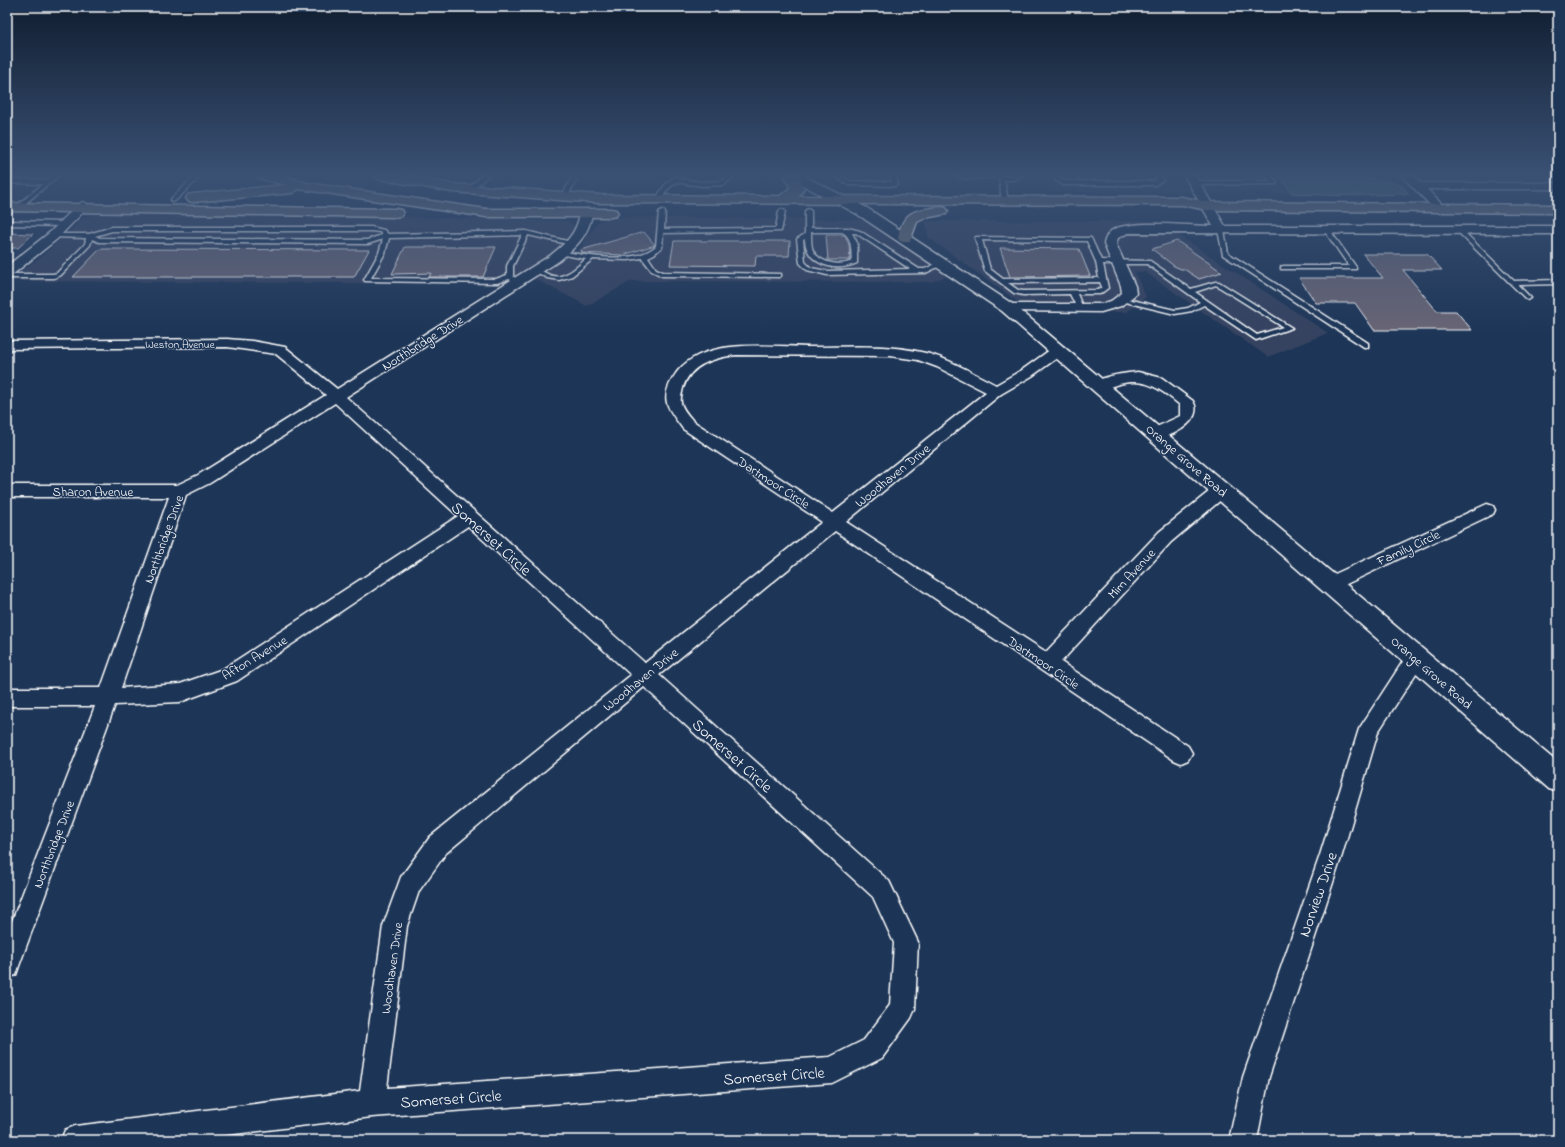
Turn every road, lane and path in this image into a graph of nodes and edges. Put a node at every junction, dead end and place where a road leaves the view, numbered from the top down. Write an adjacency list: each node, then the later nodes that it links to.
1 (60, 229): 17 (street)
2 (584, 229): 21 (street, Northbridge Drive)
3 (778, 229): 14 (lane)
4 (806, 229): 16 (lane)
5 (890, 229): 20 (street, Orange Grove Road)
6 (906, 229): 20 (main road)
7 (1133, 229): 25 (street)
8 (1159, 229): 10 (street)
9 (840, 230): 16 (lane); 16 (lane); 29 (lane)
10 (1222, 230): 11 (street); 46 (lane)
11 (1327, 230): 12 (street); 27 (lane)
12 (1459, 230): 13 (street); 37 (lane)
13 (1558, 230)
14 (660, 231): 22 (lane)
15 (526, 233): 19 (lane); 21 (lane); 33 (lane)
16 (806, 234): 29 (lane)
17 (53, 236): 18 (lane); 30 (street)
18 (89, 236): 19 (lane); 19 (lane); 32 (lane)
19 (386, 236): 33 (lane)
20 (905, 238): 26 (street, Orange Grove Road)
21 (566, 248): 23 (lane); 28 (street, Northbridge Drive)
22 (644, 256): 23 (lane); 31 (lane)
23 (592, 257): 28 (lane)
24 (1099, 262): 25 (lane); 34 (lane); 35 (lane)
25 (1118, 262): 38 (lane); 41 (street)
26 (942, 263): 29 (lane); 43 (street, Orange Grove Road)
27 (1283, 268)
28 (536, 270): 33 (street, Northbridge Drive)
29 (917, 271)
30 (7, 272)
31 (779, 275)
32 (7, 276)
33 (514, 279): 50 (street, Northbridge Drive)
34 (1104, 280): 35 (lane); 39 (lane)
35 (1001, 281): 39 (lane)
36 (1558, 282): 37 (lane)
37 (1512, 283): 40 (lane)
38 (1190, 292): 42 (lane); 42 (lane)
39 (1073, 293): 44 (lane)
40 (1528, 298)
41 (1123, 300): 42 (lane); 44 (street)
42 (1204, 302)
43 (1008, 308): 44 (street); 47 (street, Orange Grove Road)
44 (1080, 308)
45 (7, 345): 50 (street, Weston Avenue)
46 (1366, 346)
47 (1058, 350): 48 (street, Orange Grove Road); 49 (street, Woodhaven Drive)
48 (1100, 385): 51 (street, Orange Grove Road); 51 (street)
49 (996, 391): 57 (street, Woodhaven Drive); 57 (street, Dartmoor Circle)
50 (336, 396): 54 (street, Northbridge Drive); 56 (street, Somerset Circle)
51 (1156, 434): 52 (street, Orange Grove Road)
52 (1222, 490): 58 (street, Orange Grove Road); 60 (street, Mim Avenue)
53 (7, 491): 54 (street, Sharon Avenue)
54 (179, 491): 63 (street, Northbridge Drive)
55 (1487, 510): 58 (street, Family Circle)
56 (469, 517): 61 (street, Somerset Circle); 63 (street, Afton Avenue)
57 (834, 522): 60 (street, Dartmoor Circle); 61 (street, Woodhaven Drive)
58 (1330, 584): 59 (street, Orange Grove Road)
59 (1416, 658): 65 (street, Orange Grove Road); 69 (street, Norview Drive)
60 (1047, 664): 64 (street, Dartmoor Circle)
61 (645, 675): 67 (street, Woodhaven Drive); 67 (street, Somerset Circle)
62 (7, 697): 63 (street, Afton Avenue)
63 (108, 697): 66 (street, Northbridge Drive)
64 (1181, 753)
65 (1558, 780)
66 (7, 966)
67 (372, 1104): 68 (street, Somerset Circle)
68 (75, 1140)
69 (1244, 1140)

